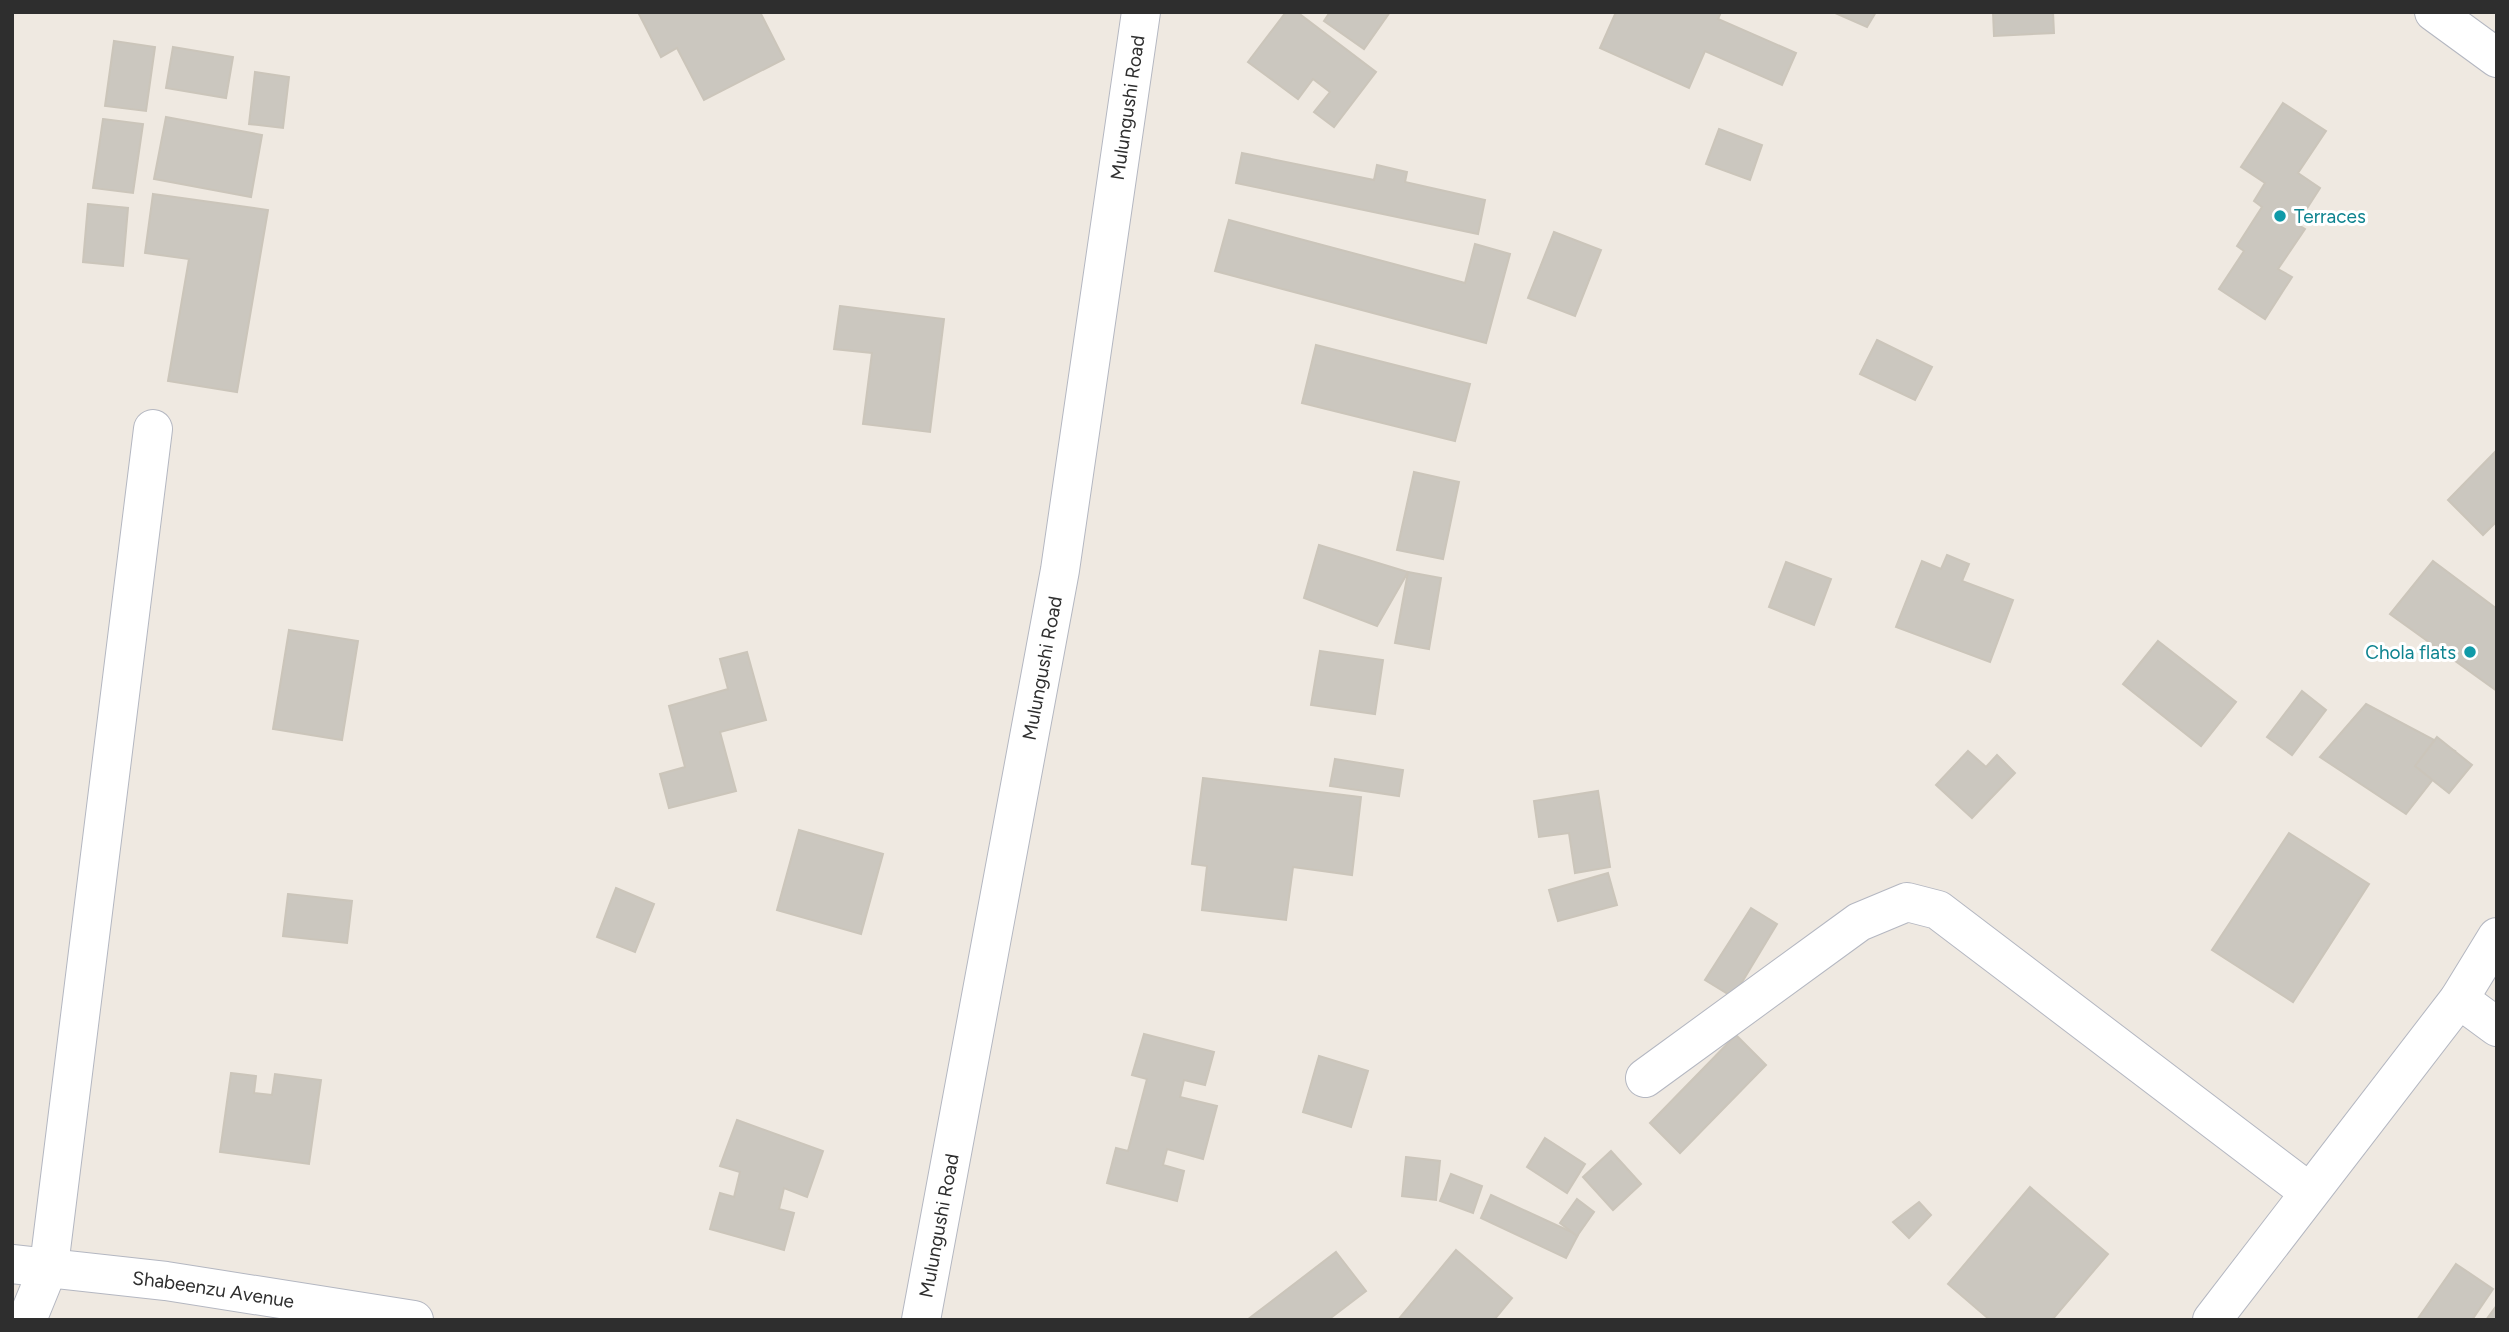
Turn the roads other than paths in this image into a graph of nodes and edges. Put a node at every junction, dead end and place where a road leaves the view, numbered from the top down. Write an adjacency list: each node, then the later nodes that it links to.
1 (1141, 12): 13 (street, Mulungushi Road)
2 (2434, 12): 3 (street)
3 (2497, 58)
4 (153, 429): 10 (street)
5 (2497, 937): 6 (street)
6 (2459, 999): 7 (street); 9 (street)
7 (2497, 1027)
8 (1645, 1078): 9 (street)
9 (2309, 1192): 14 (street)
10 (30, 1265): 11 (street); 12 (street, Shabeenzu Avenue)
11 (27, 1320)
12 (414, 1320)
13 (921, 1320)
14 (2212, 1320)

